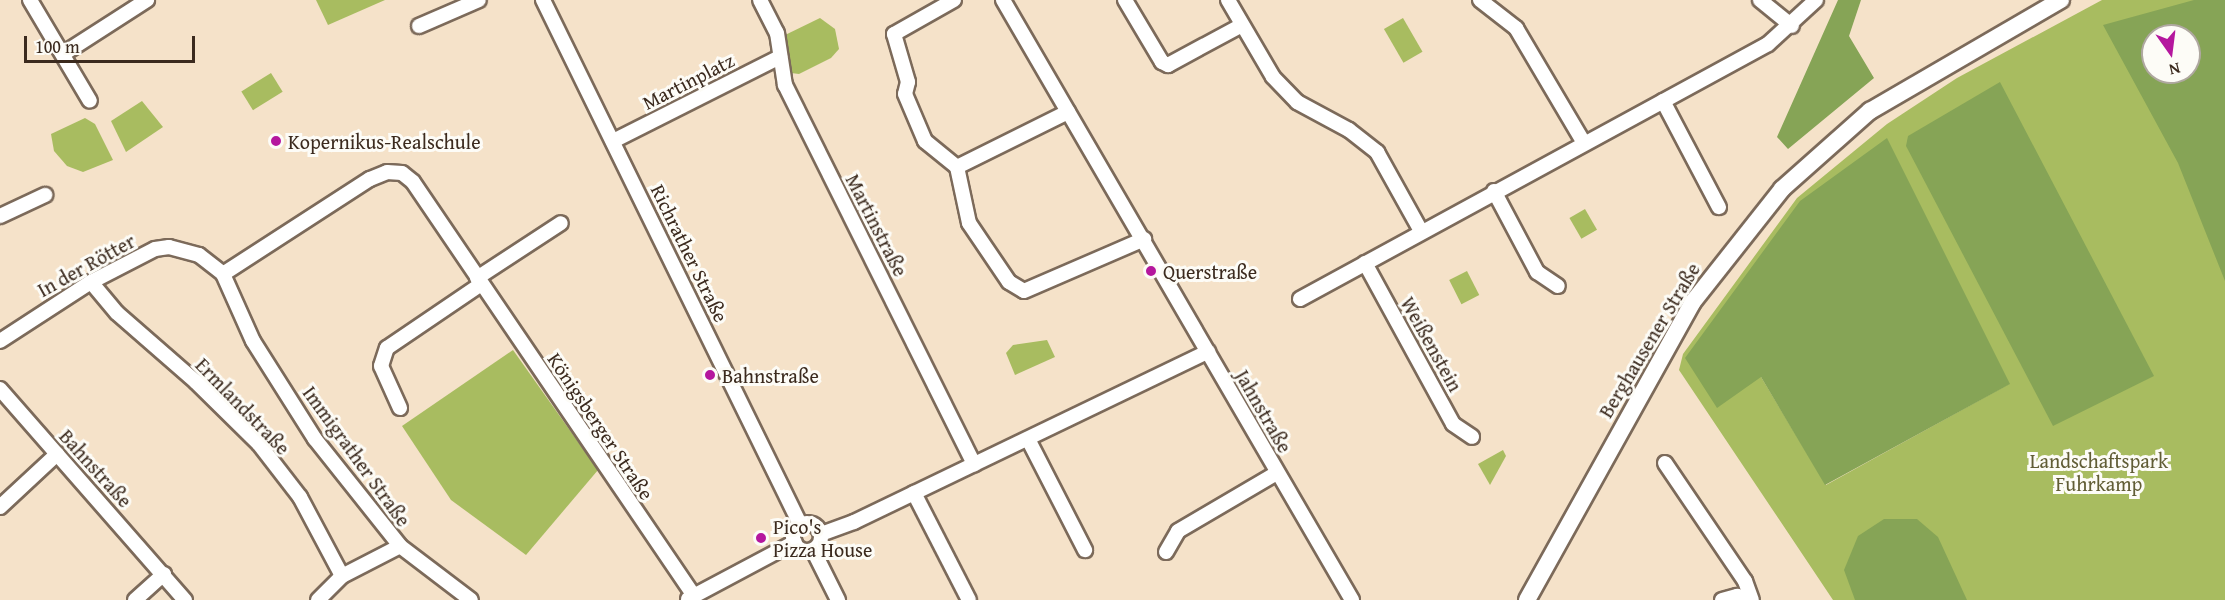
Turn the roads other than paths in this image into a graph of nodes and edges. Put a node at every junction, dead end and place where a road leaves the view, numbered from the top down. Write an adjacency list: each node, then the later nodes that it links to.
1 (30, 0): 17 (street)
2 (147, 0): 17 (street)
3 (479, 0): 15 (street)
4 (543, 0): 22 (street, Richrather Straße)
5 (760, 0): 18 (street, Martinstraße)
6 (954, 0): 24 (street)
7 (1003, 0): 21 (street, Jahnstraße)
8 (1125, 0): 14 (street)
9 (1228, 0): 14 (street)
10 (1480, 0): 23 (street)
11 (1760, 0): 16 (street)
12 (1816, 0): 16 (street)
13 (2061, 0): 68 (main road, Berghausener Straße)
14 (1242, 25): 30 (street)
15 (419, 26)
16 (1792, 26): 20 (street)
17 (63, 54): 19 (street)
18 (780, 57): 22 (street, Martinplatz); 47 (street, Martinstraße)
19 (90, 101)
20 (1663, 101): 23 (street); 27 (street)
21 (1068, 112): 24 (street); 31 (street, Jahnstraße)
22 (613, 141): 51 (street, Richrather Straße)
23 (1584, 142): 25 (street)
24 (957, 166): 31 (street)
25 (1494, 191): 30 (street); 37 (street)
26 (45, 195): 28 (street)
27 (1719, 207)
28 (0, 216)
29 (561, 222): 35 (street)
30 (1421, 231): 33 (street)
31 (1144, 239): 40 (street, Jahnstraße)
32 (199, 255): 34 (street, Immigrather Straße); 36 (street, In der Rötter)
33 (1365, 262): 38 (street); 43 (street, Weißenstein)
34 (223, 273): 35 (street, Königsberger Straße); 54 (street, Immigrather Straße)
35 (479, 281): 42 (street); 60 (street, Königsberger Straße)
36 (91, 282): 39 (street, In der Rötter); 59 (street, Ermlandstraße)
37 (1558, 286)
38 (1300, 299)
39 (0, 341)
40 (1208, 352): 44 (street); 48 (street, Jahnstraße)
41 (0, 389): 45 (street, Bahnstraße)
42 (400, 408)
43 (1472, 437)
44 (1028, 439): 47 (street); 56 (street)
45 (57, 454): 50 (street); 58 (street, Bahnstraße)
46 (1665, 463): 71 (street)
47 (974, 464): 49 (street)
48 (1278, 473): 57 (street); 67 (street, Jahnstraße)
49 (915, 493): 52 (street); 66 (street)
50 (0, 507)
51 (801, 524): 52 (street); 53 (street)
52 (821, 534): 55 (street)
53 (795, 542): 55 (street); 60 (street)
54 (400, 546): 59 (street); 64 (street, Immigrather Straße)
55 (813, 550): 65 (street)
56 (1084, 550)
57 (1166, 552)
58 (164, 574): 61 (street); 62 (street, Bahnstraße)
59 (342, 576): 63 (street)
60 (690, 598)
61 (135, 600)
62 (185, 600)
63 (318, 600)
64 (471, 600)
65 (838, 600)
66 (969, 600)
67 (1352, 600)
68 (1527, 600)
69 (1722, 600): 70 (street)
70 (1746, 600)
71 (1752, 600)

